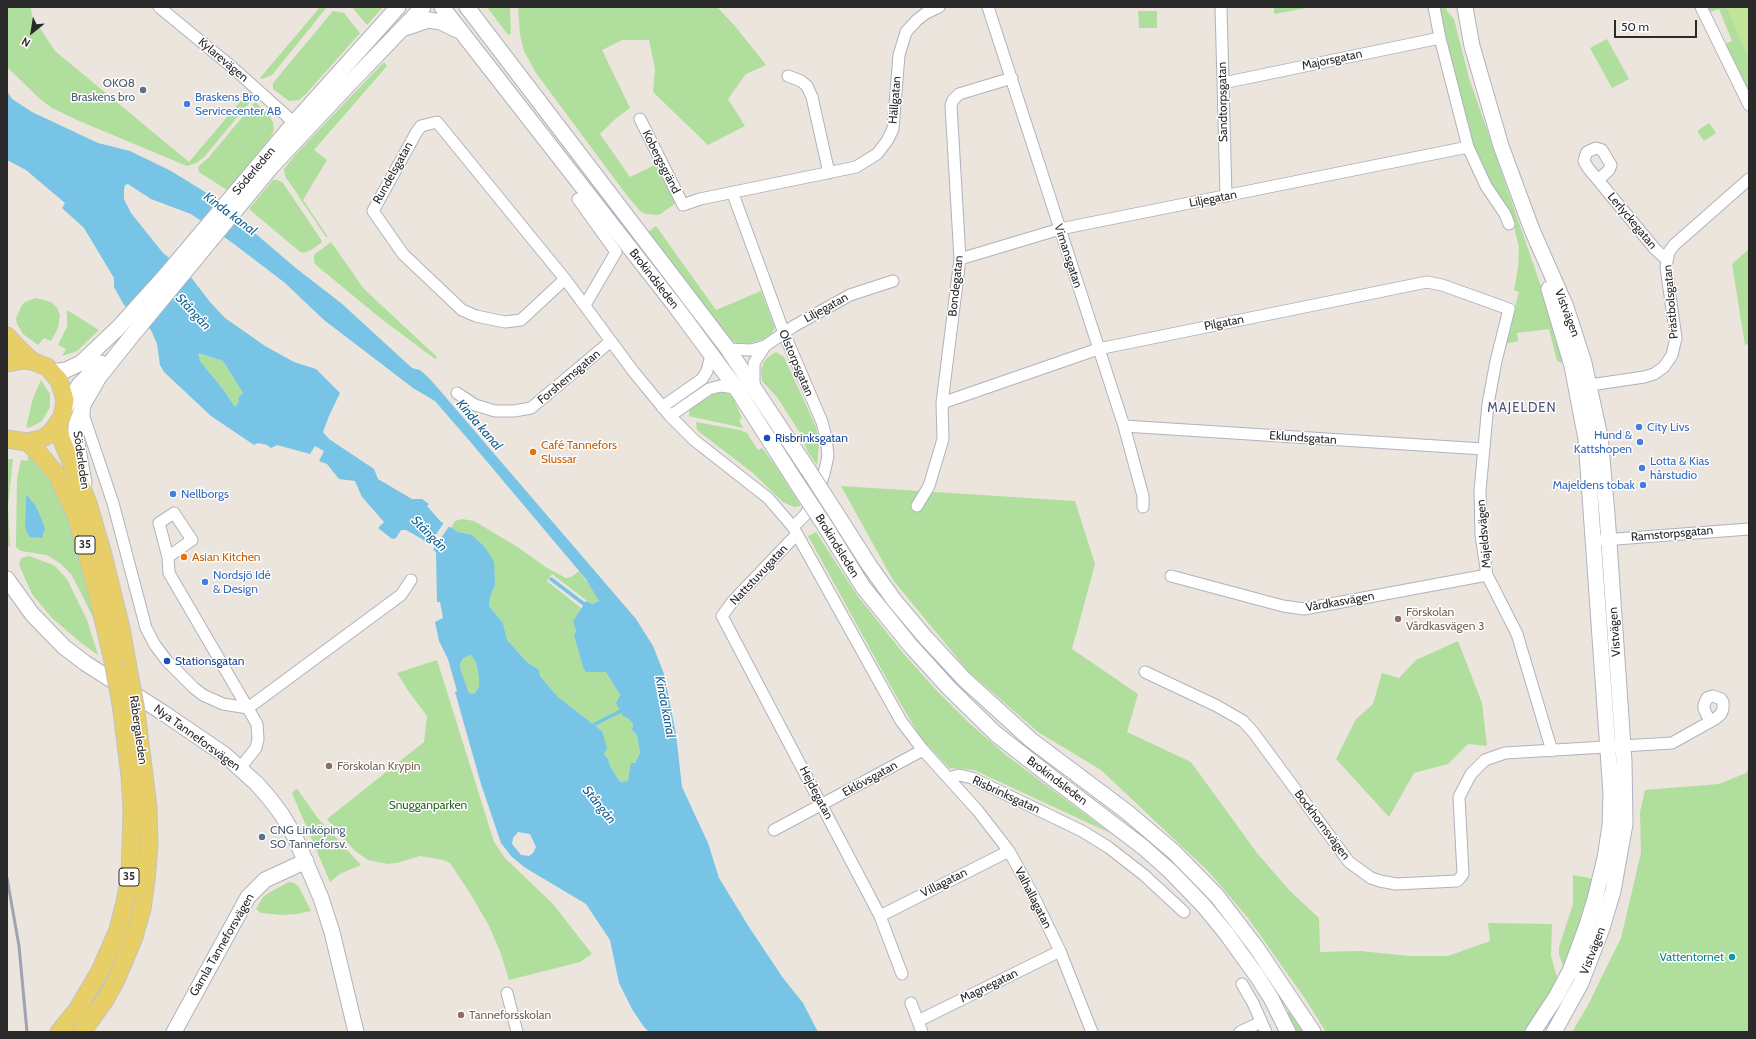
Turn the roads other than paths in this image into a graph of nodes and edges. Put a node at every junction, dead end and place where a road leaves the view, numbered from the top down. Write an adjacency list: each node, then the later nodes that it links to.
1 (159, 7): 23 (street, Kylarevägen)
2 (423, 7): 15 (main road, Söderleden)
3 (442, 7): 16 (main road, Brokindsleden)
4 (467, 7): 14 (main road, Brokindsleden)
5 (476, 7): 14 (main road)
6 (939, 7): 13 (street, Hällgatan)
7 (988, 7): 19 (street, Vimansgatan)
8 (1221, 7): 20 (street, Sandtorpsgatan)
9 (1434, 7): 17 (street)
10 (1465, 7): 51 (main road, Vistvägen)
11 (1701, 7): 21 (street)
12 (394, 9): 23 (main road, Söderleden)
13 (923, 10): 25 (street, Hällgatan)
14 (482, 26): 45 (main road, Brokindsleden)
15 (400, 30): 16 (main road); 23 (main road, Söderleden)
16 (461, 32): 47 (main road, Brokindsleden)
17 (1440, 38): 20 (street, Majorsgatan); 24 (street)
18 (788, 76): 25 (street)
19 (1012, 78): 33 (street, Vimansgatan); 34 (street, Bondegatan)
20 (1223, 82): 29 (street, Sandtorpsgatan)
21 (1749, 105)
22 (640, 119): 31 (street, Kobergsgränd)
23 (299, 127): 40 (main road, Söderleden)
24 (1468, 147): 29 (street, Liljegatan); 32 (street)
25 (829, 173): 28 (street, Hällgatan)
26 (1749, 179): 35 (street, Prästbolsgatan)
27 (1598, 180): 35 (street, Lerlyckegatan)
28 (732, 194): 31 (street, Hällgatan); 41 (street, Olstorpsgatan)
29 (1226, 196): 33 (street, Liljegatan)
30 (578, 199): 38 (street)
31 (683, 205)
32 (1509, 224)
33 (1060, 229): 34 (street, Liljegatan); 46 (street, Vimansgatan)
34 (960, 259): 56 (street, Bondegatan)
35 (1667, 260): 51 (street, Prästbolsgatan)
36 (565, 279): 36 (street, Rundelsgatan); 38 (street, Rundelsgatan)
37 (893, 281): 41 (street, Liljegatan)
38 (585, 305): 43 (street)
39 (1509, 309): 46 (street, Pilgatan); 62 (street, Majeldsvägen)
40 (124, 333): 50 (main road, Söderleden); 55 (main road, Söderleden); 59 (main road, Söderleden)
41 (784, 334): 44 (street, Liljegatan); 67 (street, Olstorpsgatan)
42 (7, 336): 48 (main road, 35)
43 (611, 341): 54 (street, Forshemsgatan); 57 (street)
44 (765, 346): 45 (street, Liljegatan); 52 (street, Liljegatan)
45 (728, 349): 52 (main road, Brokindsleden)
46 (1098, 349): 56 (street, Pilgatan); 60 (street, Vimansgatan)
47 (711, 355): 53 (main road, Brokindsleden); 57 (street)
48 (32, 361): 49 (main road, 35); 50 (main road, 35)
49 (7, 363)
50 (52, 372): 59 (main road, 35)
51 (1583, 386): 68 (main road, Vistvägen)
52 (754, 387): 107 (main road, Brokindsleden, bridge)
53 (736, 388): 58 (street); 106 (main road, Brokindsleden, bridge)
54 (457, 393)
55 (84, 403): 63 (main road, Söderleden); 77 (street)
56 (942, 403): 64 (street, Bondegatan)
57 (662, 407): 58 (street)
58 (670, 416): 67 (street)
59 (61, 417): 61 (main road, 35); 63 (main road, Råbergaleden / 35)
60 (1124, 426): 62 (street, Eklundsgatan); 65 (street, Vimansgatan)
61 (14, 442): 76 (main road, Råbergaleden / 35, bridge)
62 (1483, 449): 70 (street, Majeldsvägen)
63 (88, 503): 76 (main road, Råbergaleden / 35, bridge)
64 (917, 506)
65 (1143, 507)
66 (1749, 529): 68 (street, Ramstorpsgatan)
67 (795, 530): 74 (street, Nattstuvugatan); 80 (street)
68 (1601, 540): 79 (main road, Vistvägen)
69 (168, 557): 77 (street)
70 (1487, 575): 71 (street, Vårdkasvägen); 81 (street, Majeldsvägen)
71 (1171, 576)
72 (7, 579): 82 (main road, Nya Tanneforsvägen)
73 (411, 580): 77 (street)
74 (722, 616): 84 (street, Hejdegatan)
75 (1145, 672): 81 (street, Bockhornsvägen)
76 (128, 707): 97 (main road, Råbergaleden / 35); 98 (main road, Råbergaleden / 35)
77 (248, 708): 82 (street)
78 (1710, 722): 79 (street, Bockhornsvägen)
79 (1616, 747): 81 (street, Bockhornsvägen); 108 (main road, Vistvägen); 109 (main road, Vistvägen)
80 (923, 750): 83 (street); 84 (street, Eklövsgatan)
81 (1552, 750)
82 (240, 768): 87 (main road, Nya Tanneforsvägen)
83 (950, 778): 86 (street, Valhallagatan); 88 (street, Risbrinksgatan)
84 (822, 805): 85 (street, Eklövsgatan); 89 (street, Hejdegatan)
85 (774, 830)
86 (1009, 851): 89 (street, Villagatan); 90 (street, Valhallagatan)
87 (306, 861): 99 (main road, Gamla Tanneforsvägen); 100 (main road, Nya Tanneforsvägen)
88 (1184, 912)
89 (880, 916): 91 (street, Hejdegatan)
90 (1060, 951): 95 (street, Magnegatan); 103 (street, Valhallagatan)
91 (902, 974)
92 (1242, 984): 96 (street)
93 (507, 993): 101 (street)
94 (911, 1003): 95 (street)
95 (918, 1021): 102 (street)
96 (1261, 1022): 104 (street); 105 (street)
97 (59, 1032)
98 (82, 1032)
99 (174, 1032)
100 (356, 1032)
101 (517, 1032)
102 (922, 1032)
103 (1092, 1032)
104 (1240, 1032)
105 (1266, 1032)
106 (1288, 1032)
107 (1313, 1032)
108 (1533, 1032)
109 (1554, 1032)

